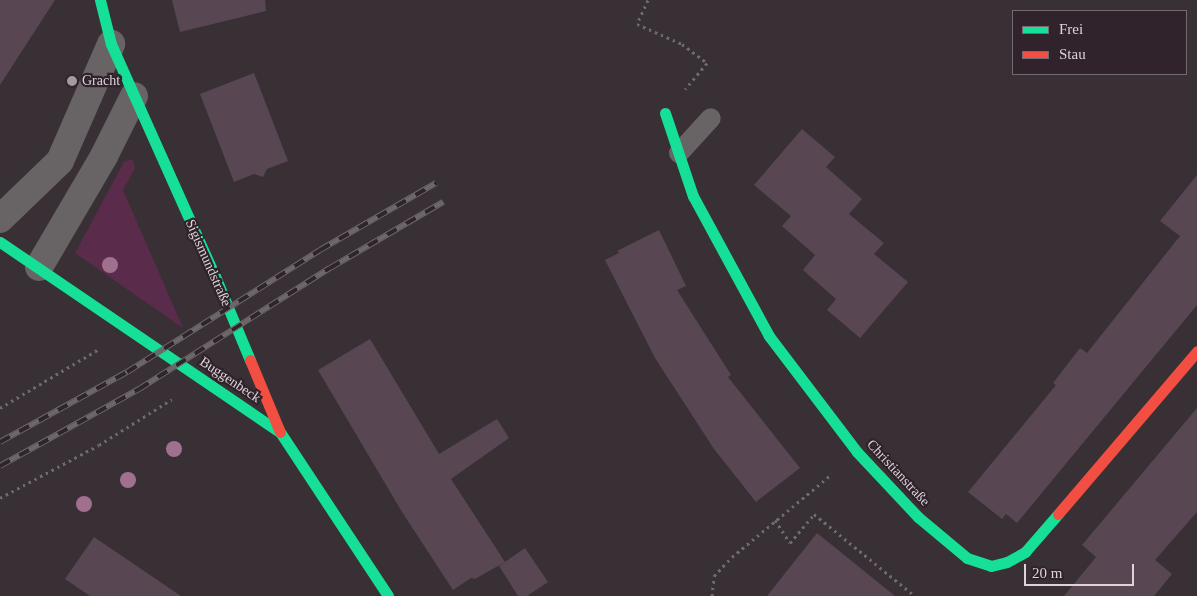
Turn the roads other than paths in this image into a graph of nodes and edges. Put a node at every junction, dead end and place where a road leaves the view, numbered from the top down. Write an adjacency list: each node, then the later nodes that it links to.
1 (100, 0): 2 (street, Sigismundstraße)
2 (111, 44): 3 (street, Sigismundstraße); 7 (street)
3 (134, 96): 9 (street); 11 (street, Sigismundstraße)
4 (665, 113): 6 (street, Christianstraße)
5 (711, 118): 6 (lane)
6 (678, 153): 10 (street, Christianstraße)
7 (0, 219)
8 (0, 242): 9 (street, Buggenbeck)
9 (39, 267): 11 (street, Buggenbeck)
10 (1197, 351)
11 (280, 432): 12 (street, Buggenbeck)
12 (388, 596)

